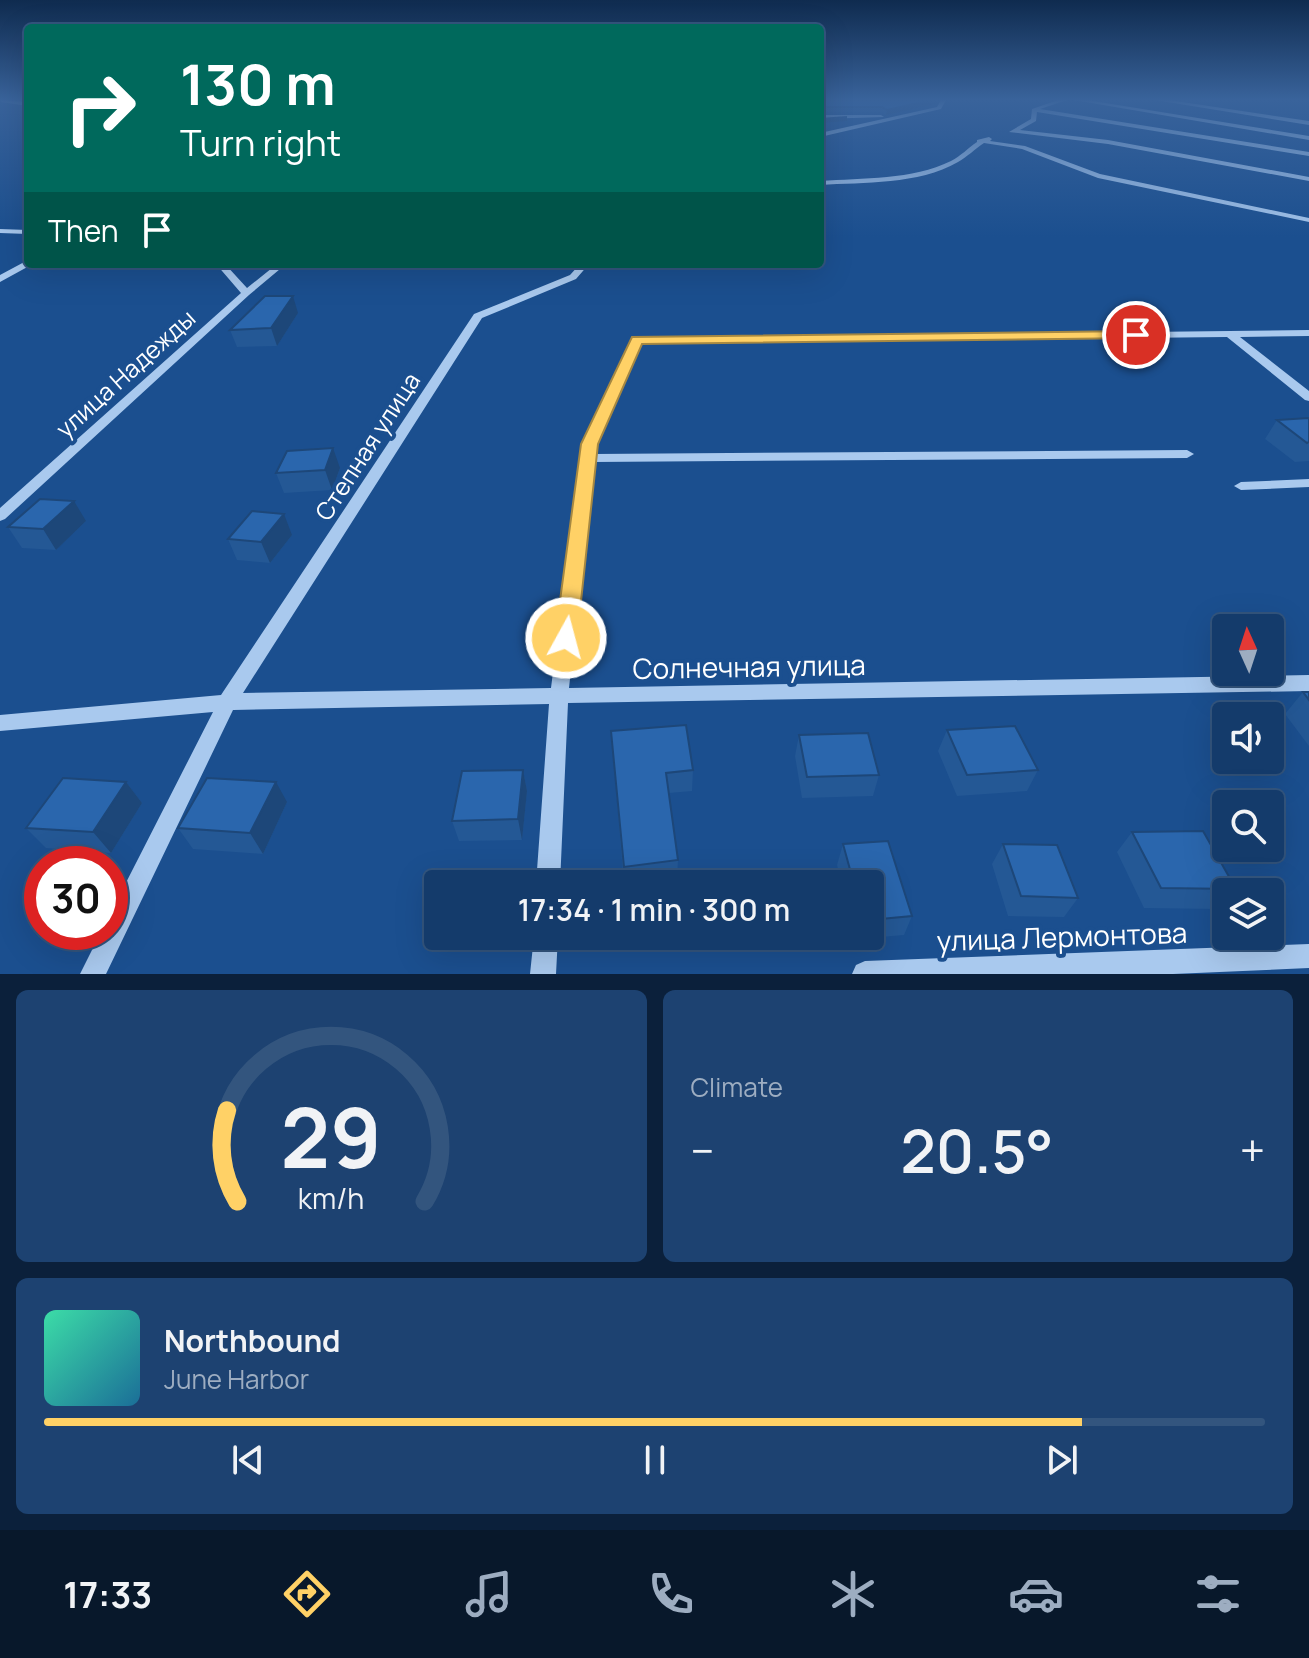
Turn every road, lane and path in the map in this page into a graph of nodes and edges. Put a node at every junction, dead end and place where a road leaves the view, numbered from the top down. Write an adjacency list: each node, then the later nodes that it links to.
1 (973, 145): 7 (street)
2 (1012, 145): 8 (street)
3 (1127, 145): 6 (street)
4 (1256, 145): 5 (street)
5 (1309, 154)
6 (1309, 179)
7 (824, 183)
8 (1309, 220)
9 (0, 231): 10 (street)
10 (24, 232)
11 (24, 265): 15 (street)
12 (224, 268): 16 (street)
13 (277, 268): 16 (street, улица Надежды)
14 (581, 268): 27 (street, Степная улица)
15 (0, 279)
16 (246, 293): 24 (street, улица Надежды)
17 (1309, 333): 18 (street)
18 (1230, 334): 19 (street); 21 (street)
19 (1309, 397)
20 (1187, 454): 21 (street)
21 (587, 458): 26 (street)
22 (1309, 483): 23 (street)
23 (1241, 486)
24 (0, 516)
25 (1309, 683): 26 (street, Солнечная улица)
26 (559, 697): 27 (street, Солнечная улица); 29 (street)
27 (227, 702): 28 (street, Солнечная улица); 32 (street, Степная улица)
28 (0, 723)
29 (549, 870)
30 (545, 950): 33 (street)
31 (1309, 956): 34 (street, улица Лермонтова)
32 (93, 974)
33 (543, 974)
34 (865, 974)

